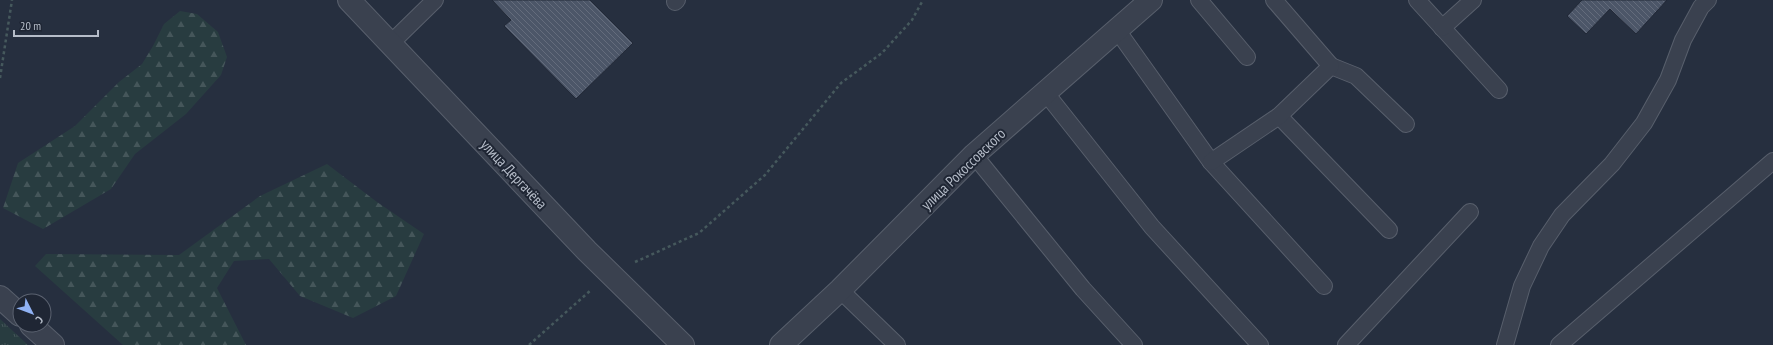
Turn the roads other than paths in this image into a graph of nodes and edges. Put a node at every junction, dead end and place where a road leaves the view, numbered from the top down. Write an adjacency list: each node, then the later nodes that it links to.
1 (349, 0): 11 (street, улица Дергачёва)
2 (435, 0): 11 (lane)
3 (1199, 0): 12 (lane)
4 (1274, 0): 13 (lane)
5 (1417, 0): 9 (lane)
6 (1473, 0): 9 (lane)
7 (1708, 0): 35 (lane)
8 (1142, 3): 10 (street, улица Рокоссовского)
9 (1442, 28): 14 (lane)
10 (1117, 30): 15 (street, улица Рокоссовского); 20 (lane)
11 (390, 44): 29 (street, улица Дергачёва)
12 (1246, 57)
13 (1331, 66): 16 (lane); 17 (lane)
14 (1499, 90)
15 (1045, 92): 18 (street, улица Рокоссовского); 33 (lane)
16 (1279, 116): 20 (lane); 22 (lane)
17 (1406, 124)
18 (974, 155): 24 (street, улица Рокоссовского); 32 (lane)
19 (1773, 161): 36 (lane)
20 (1211, 162): 23 (lane)
21 (1470, 212): 34 (lane)
22 (1389, 230)
23 (1324, 286)
24 (840, 290): 30 (street, улица Рокоссовского); 31 (lane)
25 (0, 297): 26 (street)
26 (12, 308)
27 (40, 333): 28 (street)
28 (53, 345)
29 (683, 345)
30 (781, 345)
31 (897, 345)
32 (1134, 345)
33 (1260, 345)
34 (1346, 345)
35 (1505, 345)
36 (1559, 345)

